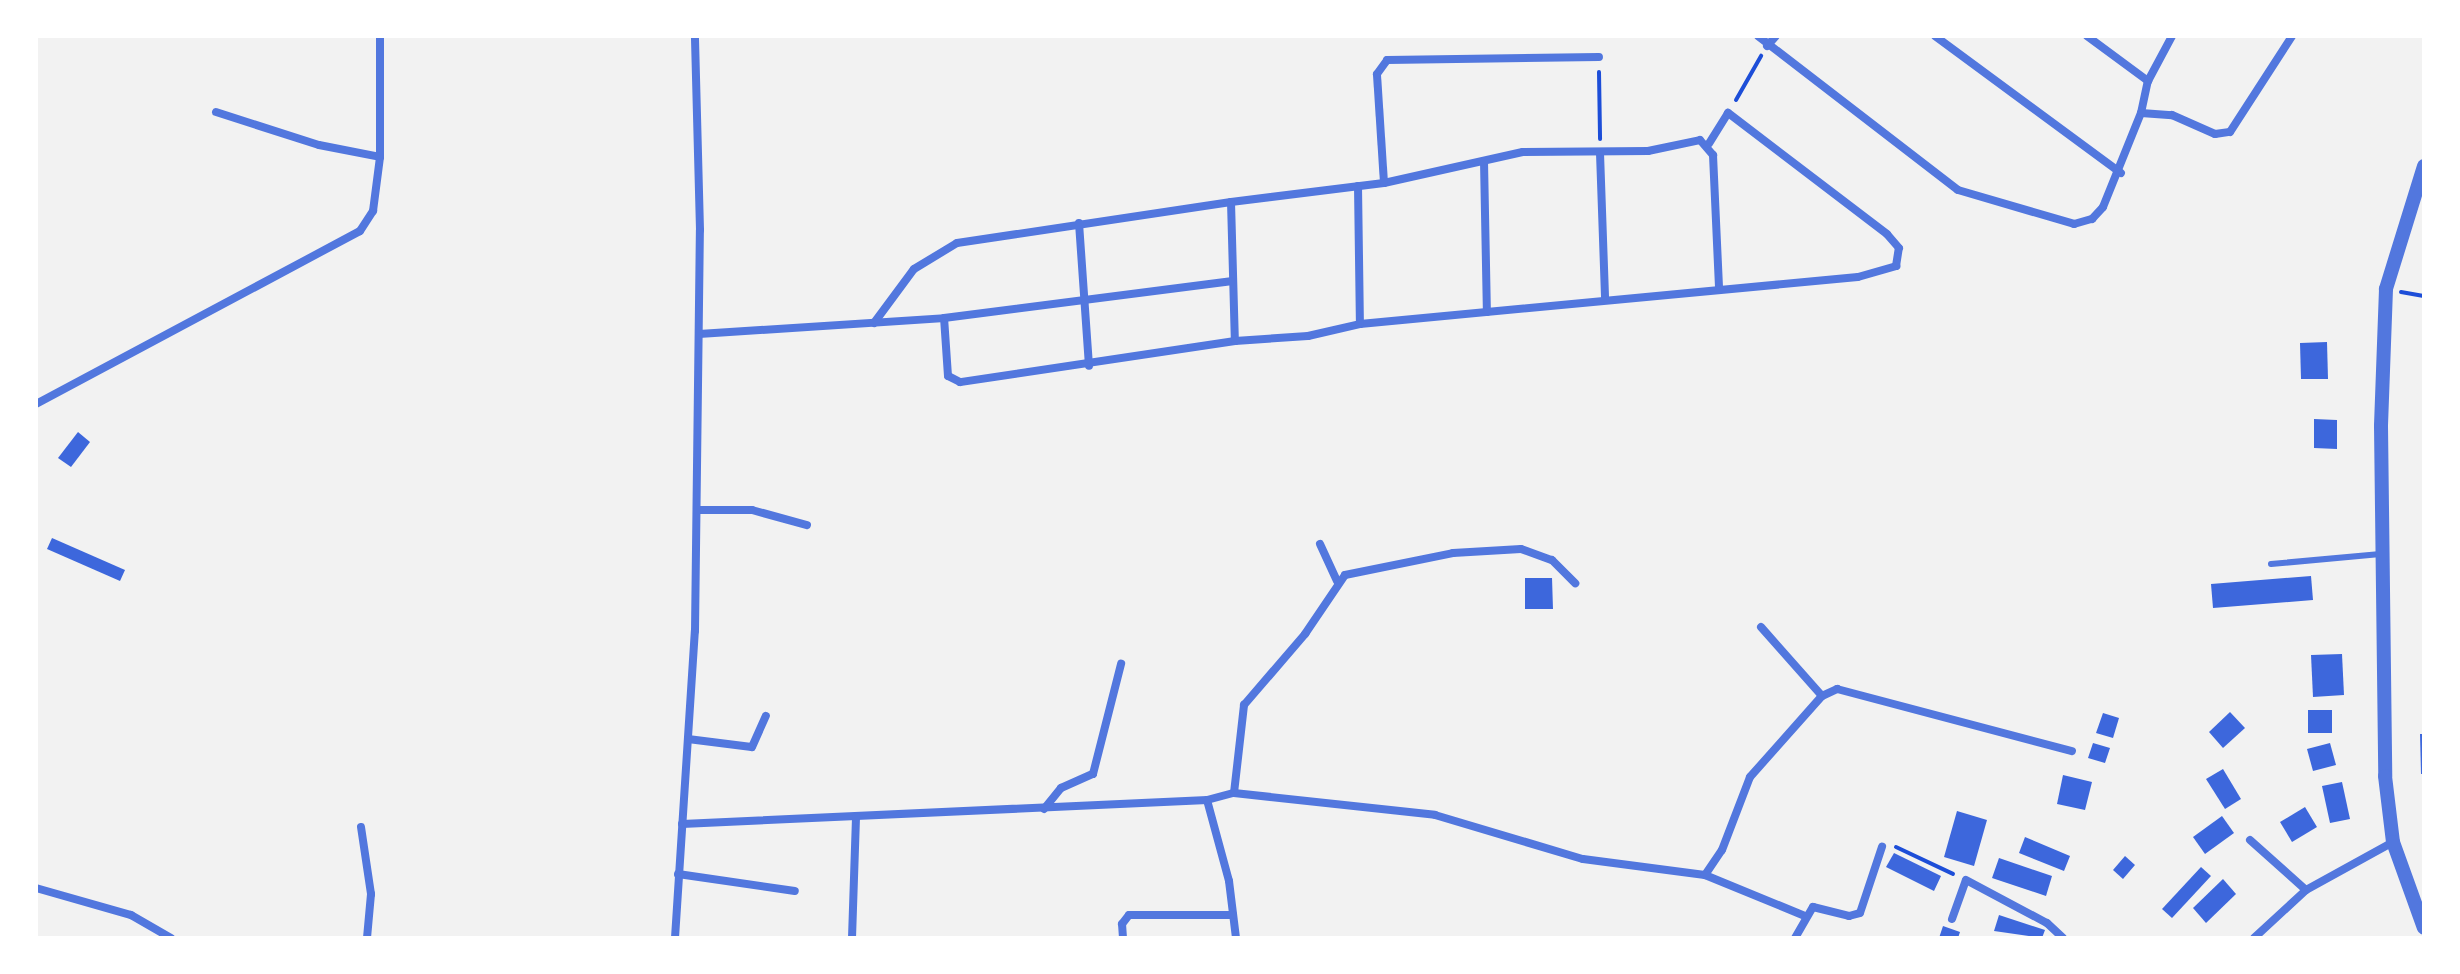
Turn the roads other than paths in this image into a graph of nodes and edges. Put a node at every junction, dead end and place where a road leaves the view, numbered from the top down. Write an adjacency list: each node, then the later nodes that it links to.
1 (380, 36): 16 (street)
2 (695, 36): 32 (street)
3 (1758, 36): 9 (street)
4 (1776, 36): 9 (street)
5 (1935, 36): 19 (street)
6 (2087, 36): 11 (street)
7 (2172, 36): 11 (street)
8 (2292, 36): 13 (street)
9 (1767, 46): 19 (street)
10 (1599, 57): 20 (street)
11 (2148, 81): 13 (street)
12 (216, 112): 16 (street)
13 (2141, 113): 19 (street)
14 (1709, 144): 15 (street); 25 (street); 25 (street)
15 (1600, 153): 17 (street); 26 (street)
16 (380, 157): 35 (street)
17 (1484, 161): 20 (street); 28 (street)
18 (2424, 166): 39 (street)
19 (2121, 173)
20 (1384, 183): 21 (street)
21 (1358, 186): 22 (street); 31 (street)
22 (1231, 202): 23 (street); 24 (street)
23 (1079, 223): 27 (street); 30 (street)
24 (1231, 281): 27 (street); 33 (street)
25 (1719, 288): 26 (street)
26 (1605, 298): 28 (street)
27 (1085, 300): 29 (street); 34 (street)
28 (1487, 312): 31 (street)
29 (944, 318): 30 (street); 34 (street)
30 (874, 323): 32 (street)
31 (1360, 324): 33 (street)
32 (699, 334): 36 (street)
33 (1235, 341): 34 (street)
34 (1089, 366)
35 (36, 404)
36 (697, 510): 37 (street); 47 (street)
37 (807, 525)
38 (1320, 544): 41 (street)
39 (2381, 554): 40 (lane); 56 (street)
40 (2271, 564)
41 (1337, 581): 42 (street); 49 (street)
42 (1575, 583)
43 (1761, 627): 45 (street)
44 (1121, 664): 51 (street)
45 (1822, 696): 48 (street); 59 (street)
46 (766, 716): 47 (street)
47 (688, 739): 53 (street)
48 (2072, 751)
49 (1234, 793): 50 (street); 59 (street)
50 (1207, 800): 51 (street); 63 (street)
51 (1044, 809): 52 (street)
52 (856, 817): 53 (street); 70 (street)
53 (682, 824): 58 (street)
54 (361, 827): 68 (street)
55 (2250, 840): 61 (street)
56 (2393, 842): 61 (street); 66 (street)
57 (1882, 847): 64 (street)
58 (678, 874): 62 (street); 69 (street)
59 (1705, 875): 64 (street)
60 (36, 888): 67 (street)
61 (2306, 890): 75 (street)
62 (795, 891)
63 (1233, 915): 71 (street); 72 (street)
64 (1805, 916): 73 (street)
65 (1952, 919): 74 (street)
66 (2424, 927)
67 (171, 938)
68 (367, 938)
69 (675, 938)
70 (852, 938)
71 (1123, 938)
72 (1236, 938)
73 (1795, 938)
74 (2063, 938)
75 (2254, 938)

